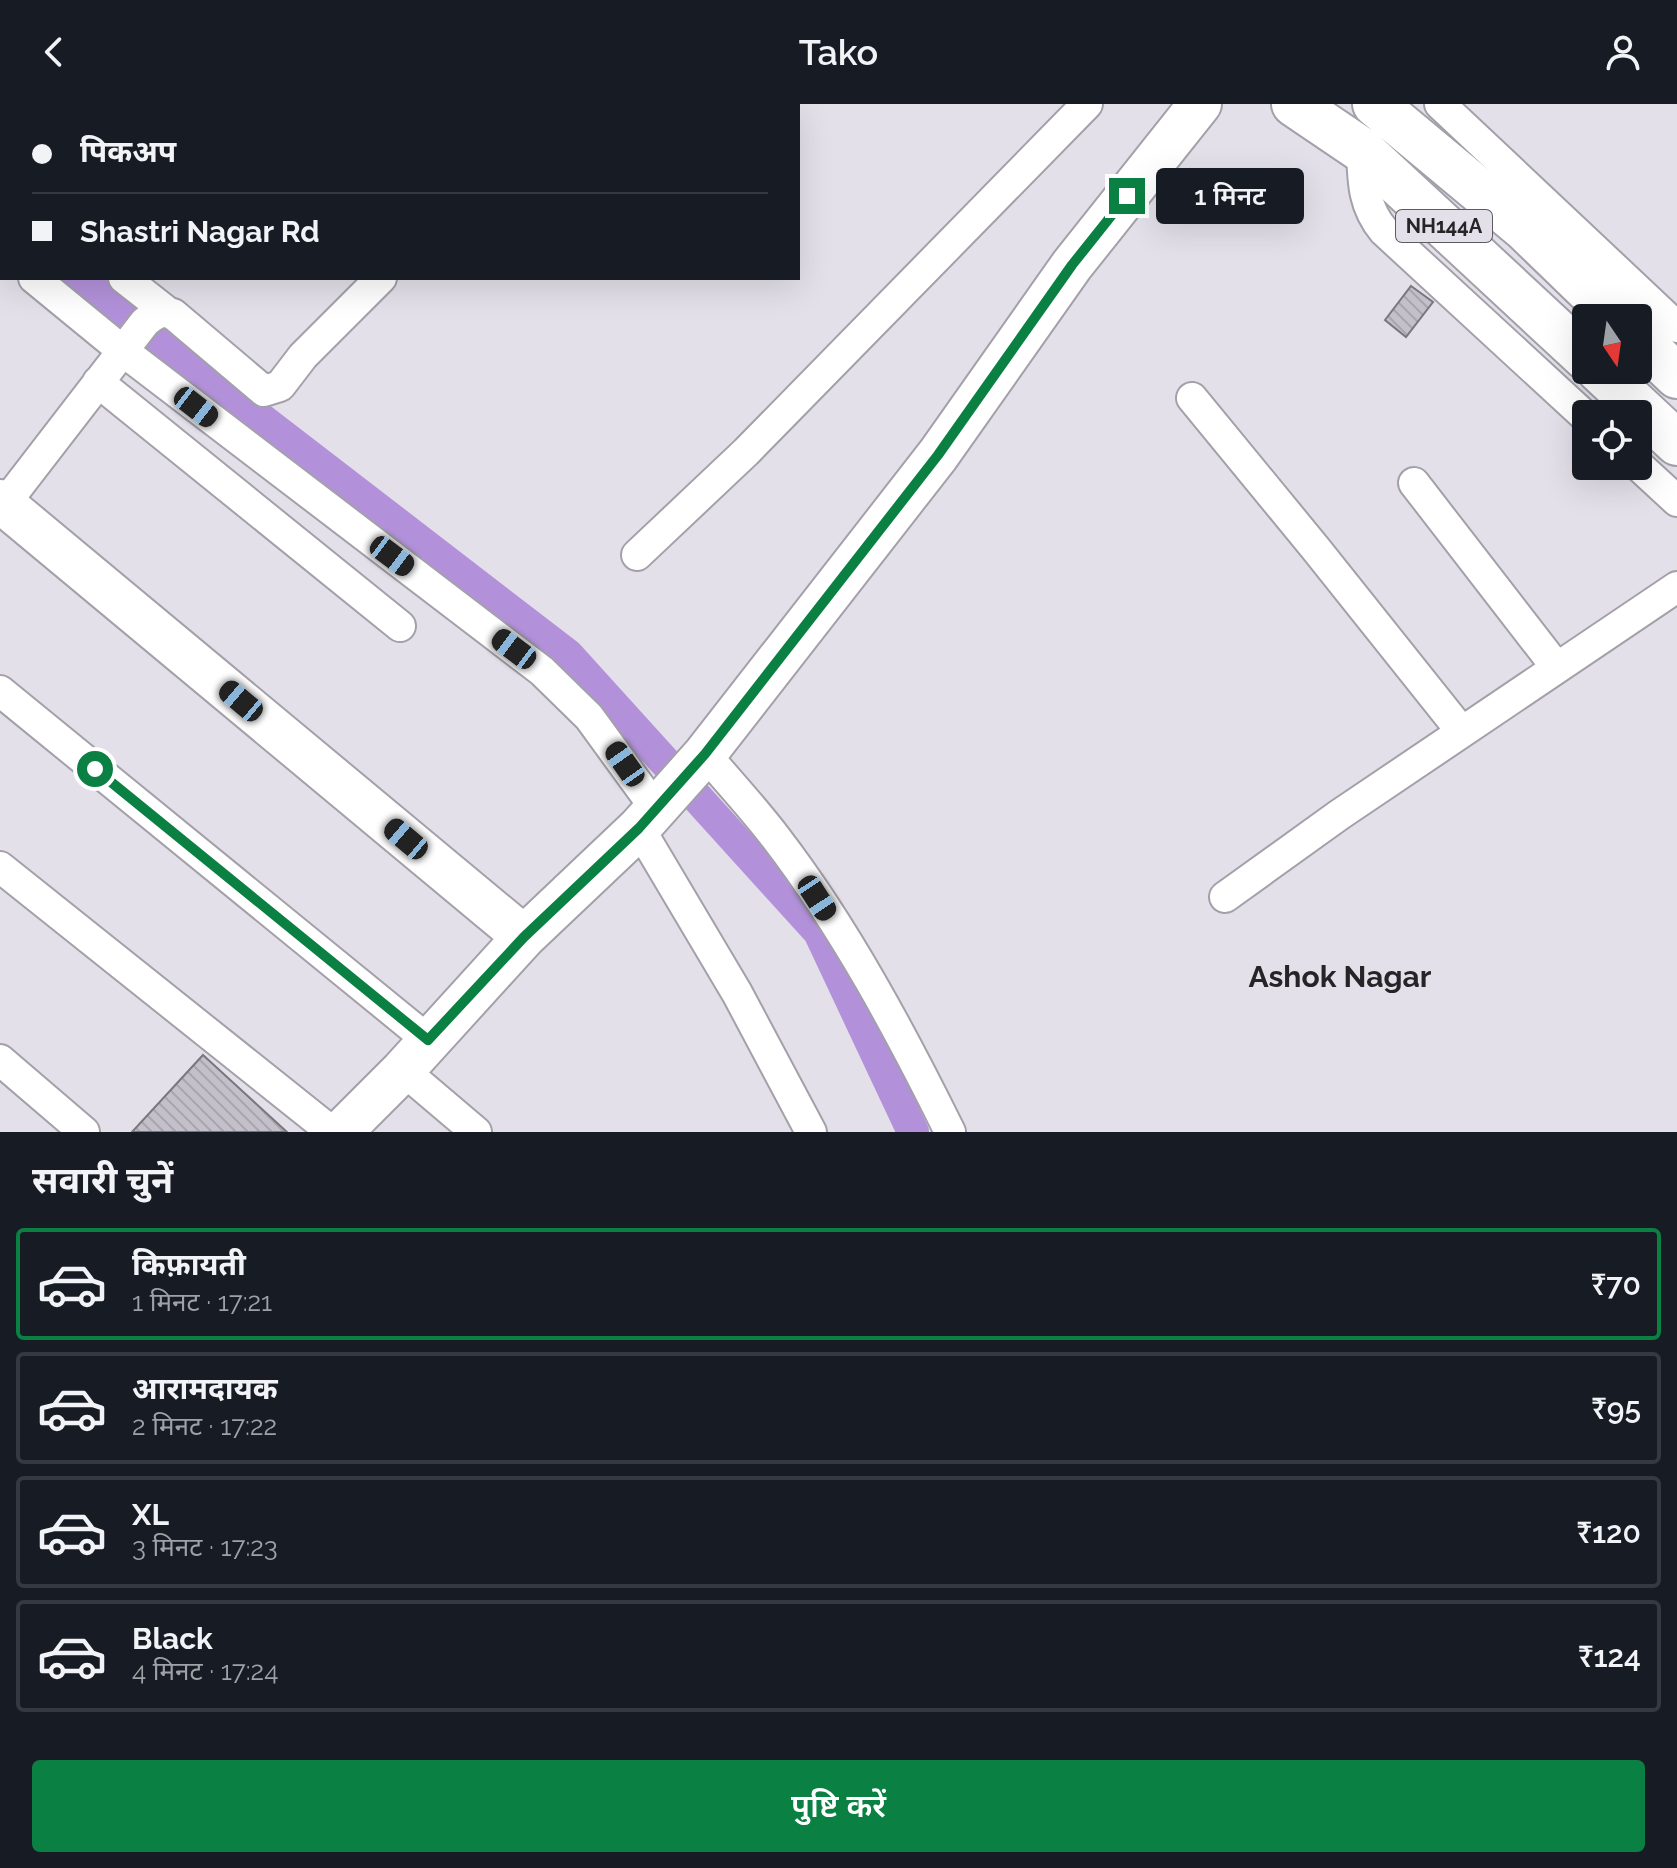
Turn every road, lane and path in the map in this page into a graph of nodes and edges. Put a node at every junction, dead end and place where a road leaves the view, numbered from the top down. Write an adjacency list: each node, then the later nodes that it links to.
1 (1087, 104): 25 (street)
2 (1200, 104): 31 (street)
3 (1294, 104): 6 (highway, NH144A)
4 (1375, 104): 10 (highway, NH144A)
5 (1440, 104): 11 (street)
6 (1362, 150): 13 (highway, NH144A); 19 (street)
7 (38, 280): 12 (street)
8 (125, 280): 12 (street)
9 (378, 280): 12 (street)
10 (1603, 304)
11 (1677, 327)
12 (142, 330): 16 (street); 31 (street)
13 (1572, 345)
14 (1652, 352): 15 (highway)
15 (1677, 376)
16 (98, 382): 24 (street); 27 (street)
17 (1614, 384): 20 (highway)
18 (1192, 398): 30 (street)
19 (1572, 404)
20 (1677, 443)
21 (1652, 478): 23 (street)
22 (1414, 483): 28 (street)
23 (1677, 501)
24 (1, 505): 34 (street)
25 (637, 555)
26 (1677, 587): 28 (street)
27 (400, 626)
28 (1557, 668): 30 (street)
29 (0, 691): 35 (street)
30 (1462, 732): 33 (street)
31 (673, 790): 34 (street); 41 (street); 42 (street)
32 (0, 867): 38 (street)
33 (1225, 897)
34 (524, 937): 35 (street)
35 (416, 1055): 39 (street); 40 (street)
36 (0, 1060): 37 (street)
37 (84, 1132)
38 (332, 1132)
39 (341, 1132)
40 (476, 1132)
41 (811, 1132)
42 (950, 1132)

